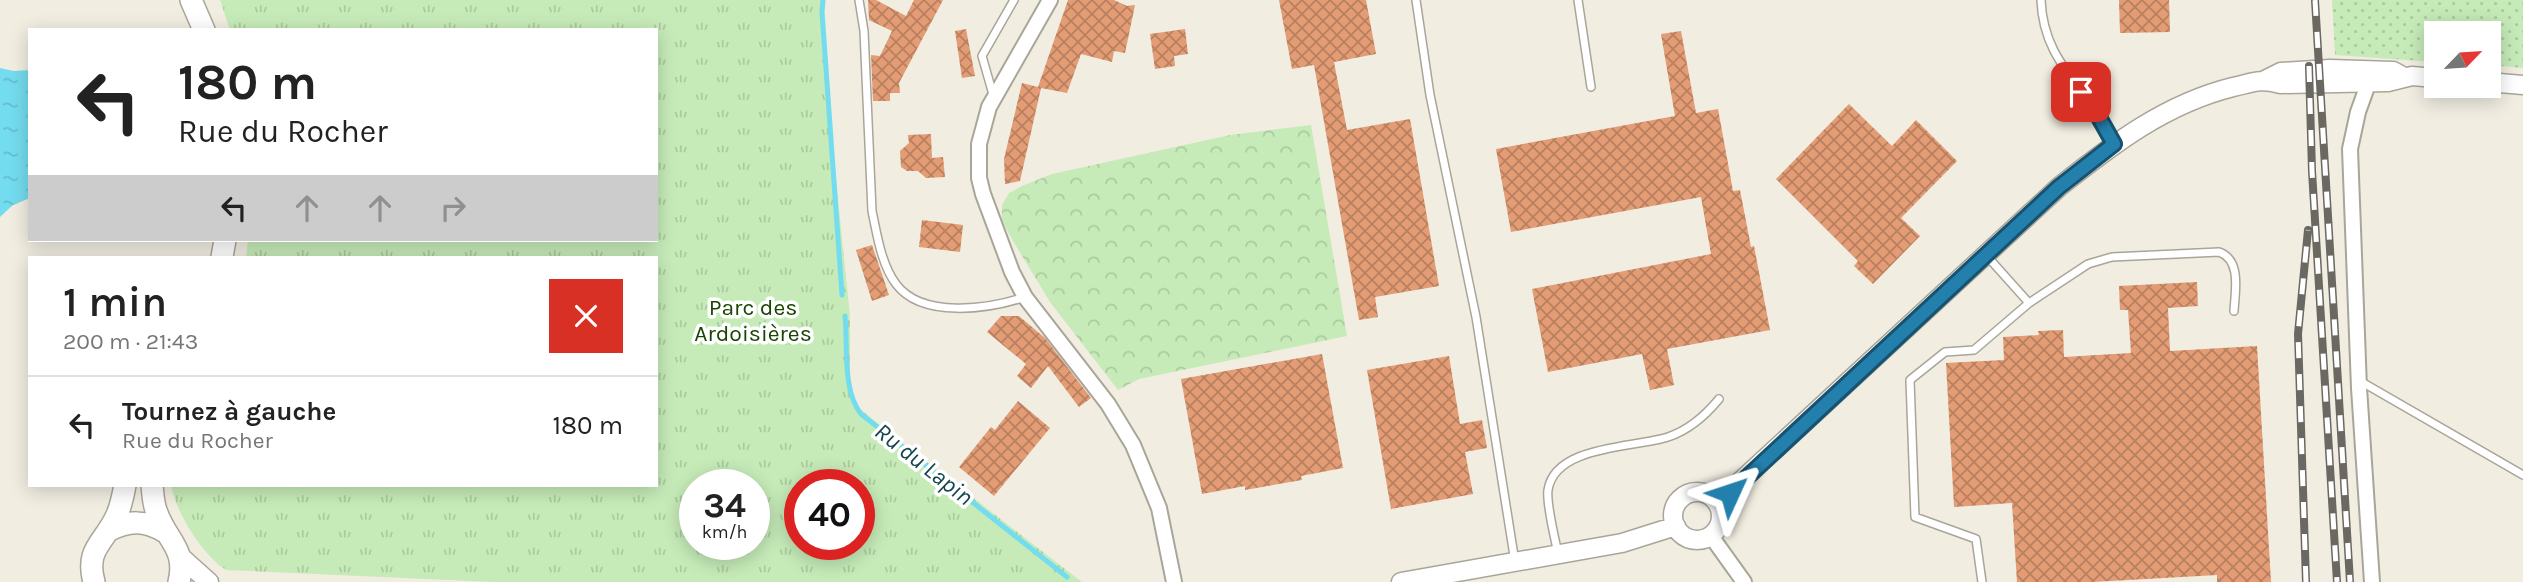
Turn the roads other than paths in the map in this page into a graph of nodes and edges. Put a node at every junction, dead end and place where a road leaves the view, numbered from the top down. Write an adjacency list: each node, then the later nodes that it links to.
1 (191, 0): 8 (main road)
2 (859, 0): 17 (lane)
3 (1014, 0): 14 (lane)
4 (1050, 0): 14 (street)
5 (1416, 0): 32 (lane)
6 (1578, 0): 13 (lane)
7 (2041, 0): 15 (lane)
8 (203, 28)
9 (2367, 75): 10 (street); 15 (street); 20 (street)
10 (2424, 78)
11 (2501, 83): 12 (street)
12 (2523, 85)
13 (1591, 87)
14 (994, 99): 17 (street)
15 (2114, 144): 16 (street)
16 (1986, 254): 18 (lane); 25 (street)
17 (1025, 297): 36 (street)
18 (2029, 303): 19 (lane); 39 (lane)
19 (2234, 311)
20 (2359, 380): 22 (lane); 40 (street)
21 (1719, 399): 30 (lane)
22 (2523, 475)
23 (124, 487): 27 (main road)
24 (152, 487): 28 (main road)
25 (1717, 503): 26 (street); 29 (street)
26 (1676, 526): 29 (street); 30 (street)
27 (108, 531): 28 (main road); 33 (main road)
28 (165, 532): 31 (main road)
29 (1711, 536): 38 (street)
30 (1558, 554): 32 (street)
31 (181, 557): 34 (main road); 35 (street)
32 (1515, 562): 37 (street)
33 (89, 577)
34 (179, 582)
35 (209, 582)
36 (1174, 582)
37 (1401, 582)
38 (1744, 582)
39 (1982, 582)
40 (2372, 582)

